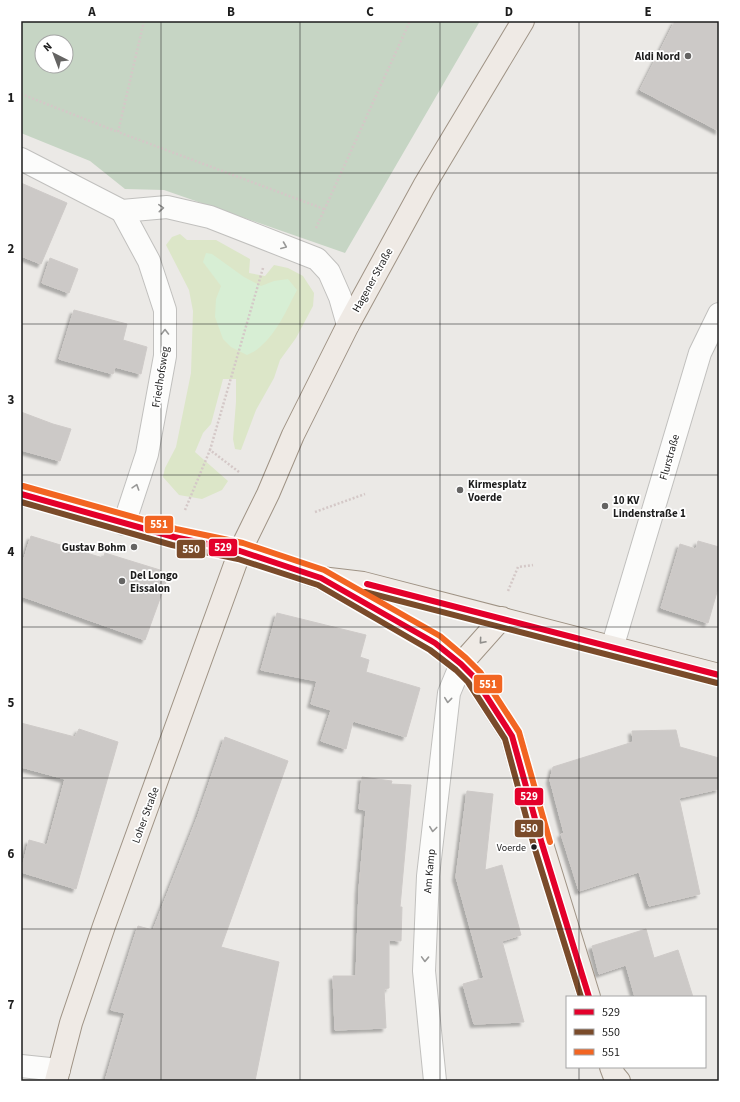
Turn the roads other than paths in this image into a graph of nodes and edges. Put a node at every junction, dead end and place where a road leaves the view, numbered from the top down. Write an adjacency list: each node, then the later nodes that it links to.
1 (523, 21): 5 (main road, Hagener Straße)
2 (21, 159): 3 (street)
3 (122, 211): 5 (street, one-way to 5); 7 (street, Friedhofsweg, one-way to 3)
4 (719, 314): 11 (street, Flurstraße)
5 (348, 325): 8 (main road, Hagener Straße)
6 (21, 494): 7 (street)
7 (124, 524): 8 (street)
8 (240, 551): 9 (main road); 17 (main road, Loher Straße)
9 (321, 578): 10 (main road); 12 (main road)
10 (502, 618): 11 (main road); 12 (main road, one-way to 12)
11 (612, 648): 13 (main road)
12 (462, 664): 14 (main road); 18 (street, Am Kamp, one-way to 18)
13 (719, 675)
14 (588, 996)
15 (21, 1066): 17 (street)
16 (611, 1068): 19 (main road)
17 (57, 1076)
18 (435, 1081)
19 (619, 1081)

